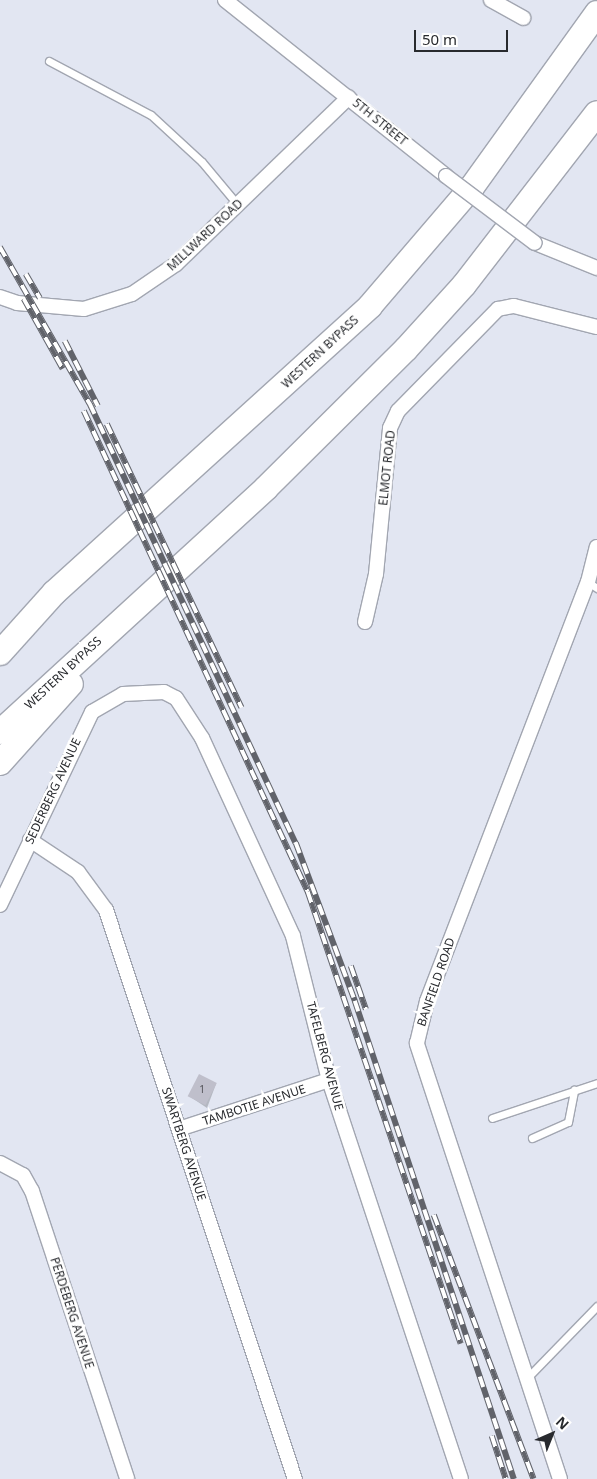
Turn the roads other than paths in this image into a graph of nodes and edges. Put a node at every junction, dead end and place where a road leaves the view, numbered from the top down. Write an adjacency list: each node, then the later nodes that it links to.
1 (225, 0): 6 (street, 5TH STREET)
2 (491, 0): 4 (street)
3 (597, 13): 15 (highway, WESTERN BYPASS)
4 (523, 18)
5 (49, 61): 8 (lane)
6 (349, 98): 8 (street, MILLWARD ROAD); 9 (street, 5TH STREET, bridge)
7 (597, 113): 14 (highway, WESTERN BYPASS)
8 (238, 206): 10 (street, MILLWARD ROAD)
9 (597, 268)
10 (0, 297)
11 (597, 327): 16 (street, ELMOT ROAD)
12 (597, 548): 13 (street, BANFIELD ROAD)
13 (592, 585): 32 (street, BANFIELD ROAD)
14 (154, 588): 20 (highway, WESTERN BYPASS); 21 (highway)
15 (54, 593): 17 (highway); 18 (highway, WESTERN BYPASS)
16 (365, 622)
17 (0, 635)
18 (0, 653)
19 (123, 694): 22 (street, SEDERBERG AVENUE); 24 (street, TAFELBERG AVENUE)
20 (0, 732)
21 (0, 763)
22 (30, 840): 23 (street, SEDERBERG AVENUE); 28 (street, SWARTBERG AVENUE)
23 (0, 905)
24 (330, 1080): 28 (street, TAMBOTIE AVENUE); 35 (street, TAFELBERG AVENUE)
25 (597, 1083): 26 (lane)
26 (574, 1090): 27 (lane); 29 (lane)
27 (492, 1118)
28 (179, 1129): 34 (street, SWARTBERG AVENUE)
29 (532, 1138)
30 (0, 1163): 33 (street, PERDEBERG AVENUE)
31 (597, 1306): 32 (lane)
32 (528, 1377): 36 (street, BANFIELD ROAD)
33 (127, 1479)
34 (296, 1479)
35 (461, 1479)
36 (560, 1479)

